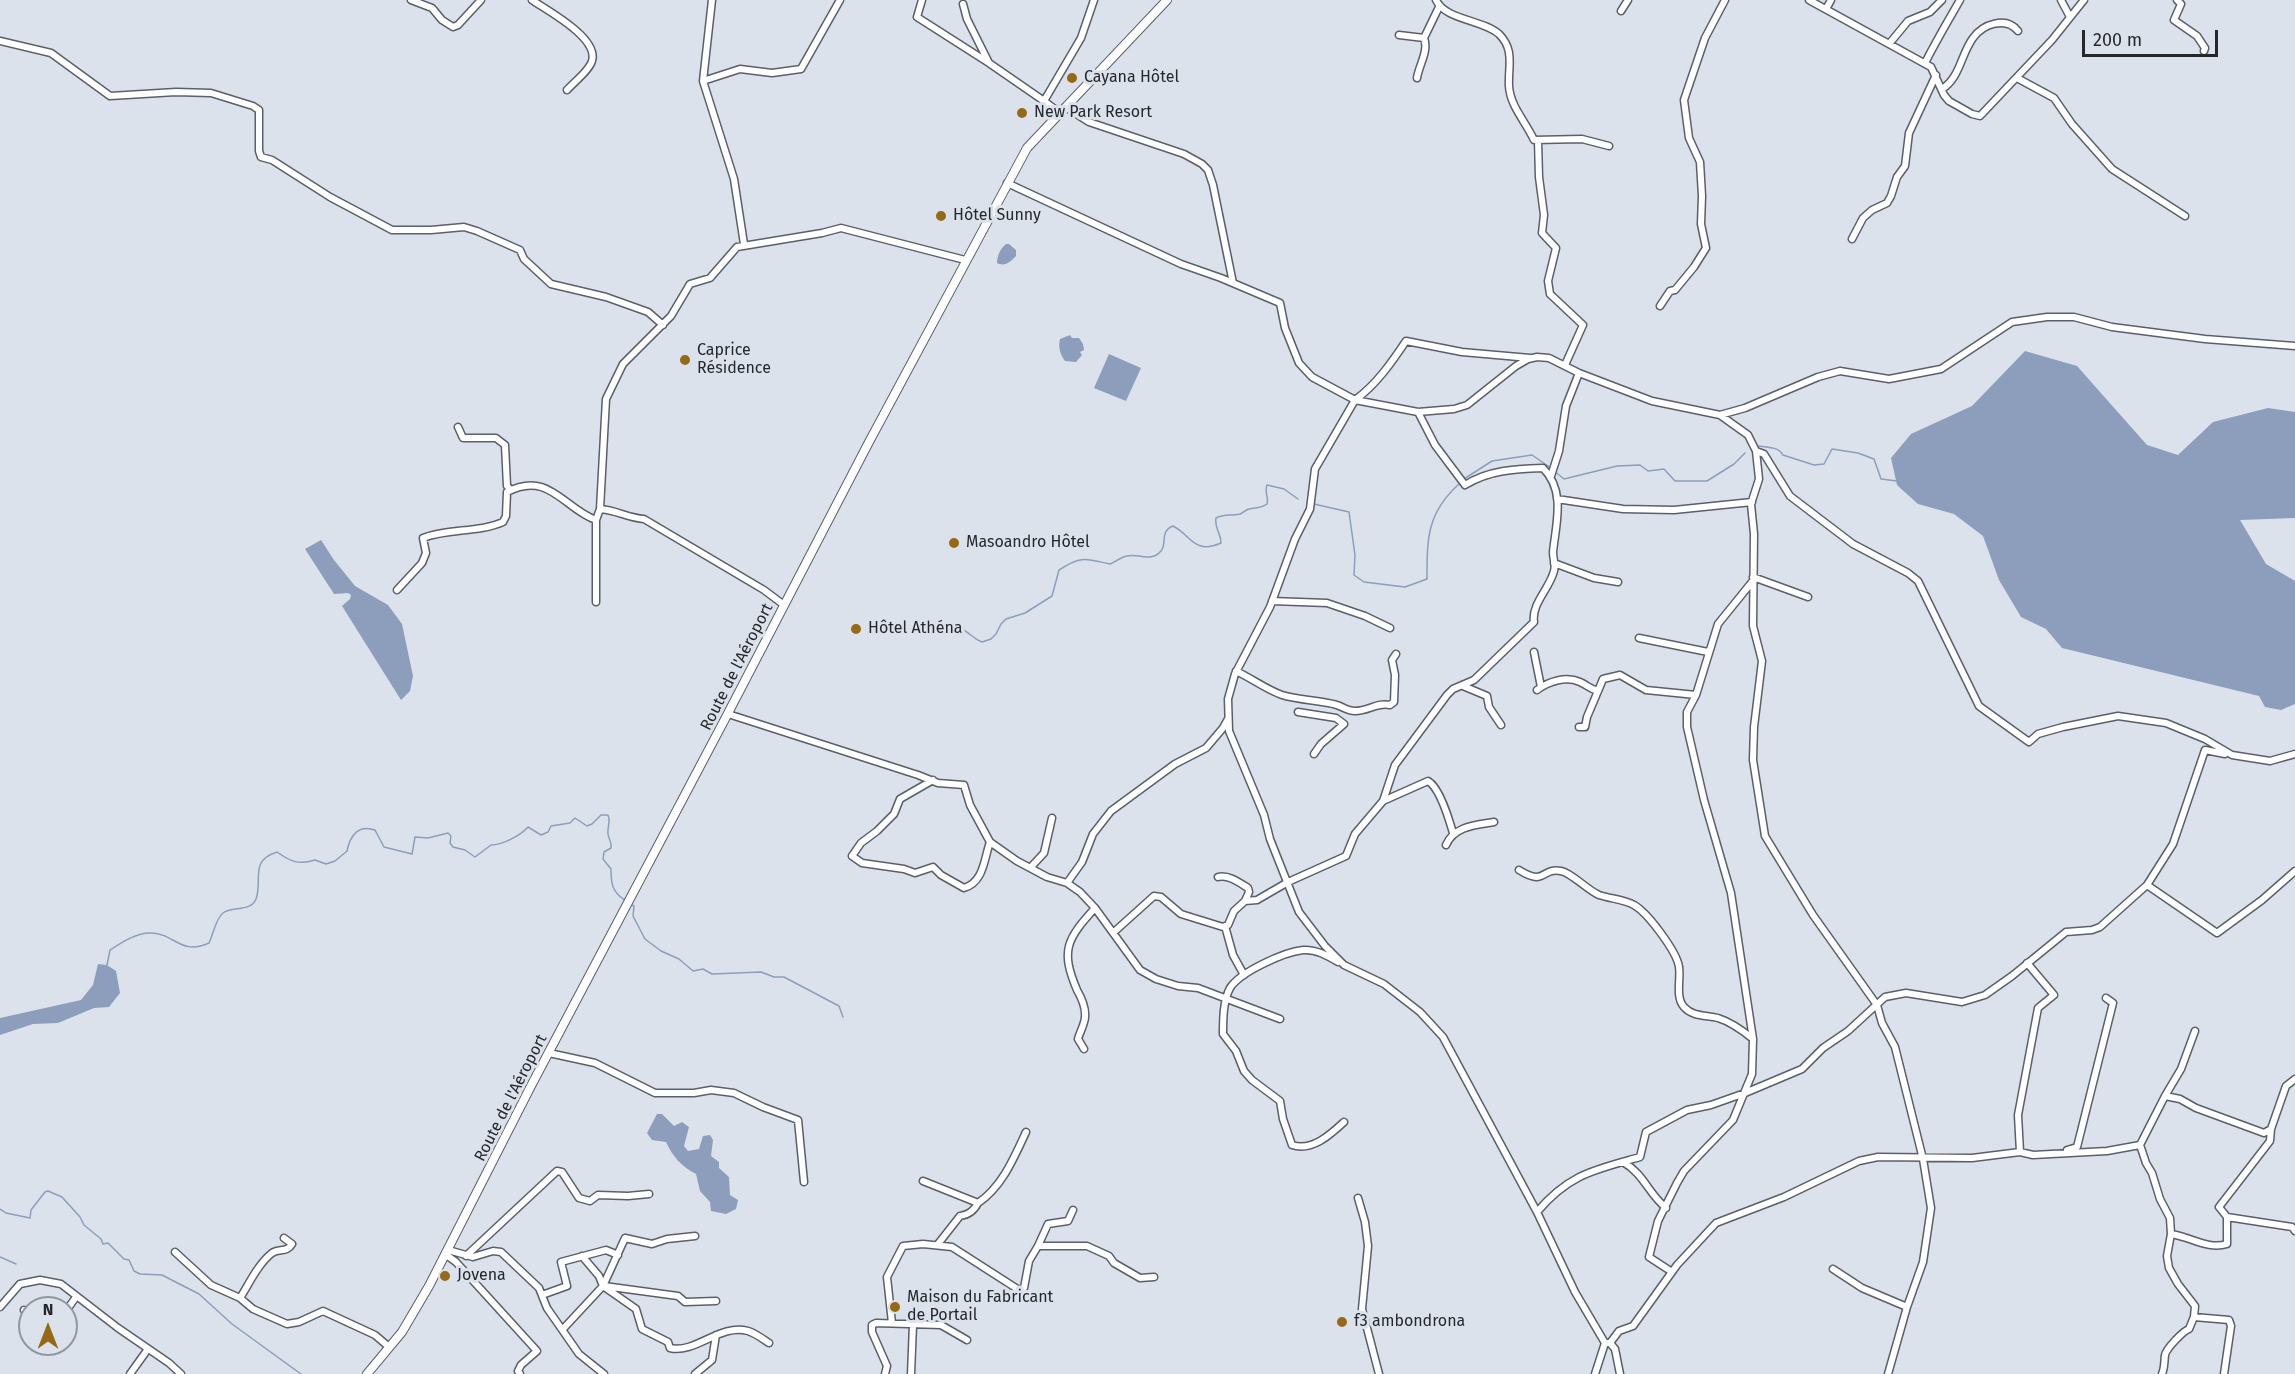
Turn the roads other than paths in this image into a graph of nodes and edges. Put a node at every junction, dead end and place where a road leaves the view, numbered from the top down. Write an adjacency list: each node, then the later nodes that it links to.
1 (411, 0): 2 (street)
2 (481, 0)
3 (532, 0): 37 (street)
4 (712, 0): 35 (street)
5 (840, 0): 35 (street)
6 (922, 0): 30 (street)
7 (1094, 0): 38 (street)
8 (1167, 0): 39 (main road, Route de l'Aéroport)
9 (1436, 0): 20 (street)
10 (1628, 0): 22 (street)
11 (1725, 0): 48 (street)
12 (1809, 0): 21 (street)
13 (1831, 0): 21 (street)
14 (1942, 0): 28 (street)
15 (1960, 0): 31 (street)
16 (2061, 0): 23 (street)
17 (2084, 0): 23 (street)
18 (2177, 0): 29 (street)
19 (963, 4): 30 (street)
20 (1439, 7): 26 (street); 40 (street)
21 (1826, 9): 28 (street)
22 (1621, 11)
23 (2070, 17): 34 (street)
24 (2018, 31): 36 (street)
25 (1399, 35): 26 (street)
26 (1424, 38): 33 (street)
27 (0, 41): 49 (street)
28 (1888, 44): 31 (street)
29 (2204, 51)
30 (989, 63): 38 (street)
31 (1925, 63): 32 (street)
32 (1936, 75): 36 (street); 44 (street)
33 (1417, 78)
34 (2017, 78): 36 (street); 43 (street)
35 (703, 81): 45 (street)
36 (1942, 89)
37 (567, 90)
38 (1044, 101): 39 (street)
39 (1062, 110): 42 (main road, Route de l'Aéroport); 47 (street)
40 (1538, 140): 41 (street); 52 (street)
41 (1609, 146)
42 (1007, 183): 46 (main road, Route de l'Aéroport); 47 (street)
43 (2185, 216)
44 (1852, 239)
45 (744, 244): 46 (street); 49 (street)
46 (965, 260): 72 (main road, Route de l'Aéroport)
47 (1233, 283): 54 (street)
48 (1660, 306)
49 (663, 325): 63 (street)
50 (2295, 346): 56 (street)
51 (1530, 358): 52 (street); 54 (street); 55 (street)
52 (1565, 365): 53 (street)
53 (1579, 373): 56 (street); 59 (street)
54 (1355, 400): 55 (street); 70 (street)
55 (1418, 412): 59 (street)
56 (1720, 415): 58 (street)
57 (459, 427): 60 (street)
58 (1756, 451): 62 (street); 91 (street)
59 (1551, 476): 61 (street)
60 (511, 490): 64 (street); 68 (street)
61 (1557, 499): 62 (street); 65 (street)
62 (1752, 502): 66 (street)
63 (600, 509): 64 (street); 72 (street)
64 (596, 520): 71 (street)
65 (1554, 563): 67 (street); 79 (street)
66 (1752, 579): 69 (street); 76 (street); 115 (street)
67 (1618, 582)
68 (397, 590)
69 (1808, 597)
70 (1272, 601): 73 (street); 78 (street)
71 (596, 602)
72 (782, 603): 84 (main road, Route de l'Aéroport)
73 (1390, 628)
74 (1639, 638): 76 (street)
75 (1534, 652): 80 (street)
76 (1708, 652): 81 (street)
77 (1396, 654): 82 (street)
78 (1236, 671): 82 (street); 85 (street)
79 (1464, 686): 87 (street); 93 (street)
80 (1598, 691): 81 (street); 88 (street)
81 (1696, 695): 118 (street)
82 (1344, 709): 86 (street)
83 (1298, 712): 86 (street)
84 (728, 714): 92 (street); 120 (main road, Route de l'Aéroport)
85 (1229, 717): 103 (street); 104 (street)
86 (1336, 718): 89 (street)
87 (1501, 725)
88 (1579, 727)
89 (1314, 753)
90 (2295, 754): 91 (street)
91 (2232, 755): 105 (street)
92 (936, 782): 97 (street); 97 (street)
93 (1383, 801): 96 (street); 103 (street)
94 (1052, 818): 99 (street)
95 (1494, 822): 96 (street)
96 (1453, 833): 98 (street)
97 (990, 842): 99 (street)
98 (1446, 844)
99 (1031, 867): 104 (street)
100 (1519, 870): 118 (street)
101 (2295, 871): 105 (street)
102 (1218, 877): 106 (street)
103 (1288, 882): 106 (street); 111 (street)
104 (1067, 883): 107 (street)
105 (2147, 885): 110 (street)
106 (1245, 902): 108 (street)
107 (1095, 908): 109 (street); 119 (street)
108 (1225, 926): 109 (street); 112 (street)
109 (1114, 932): 113 (street)
110 (2027, 963): 115 (street); 128 (street)
111 (1344, 965): 112 (street); 139 (street)
112 (1244, 975): 113 (street)
113 (1227, 998): 116 (street); 124 (street)
114 (2106, 998): 129 (street)
115 (1877, 1005): 122 (street); 130 (street)
116 (1280, 1019)
117 (2195, 1031): 123 (street)
118 (1753, 1039): 122 (street)
119 (1084, 1049)
120 (549, 1053): 133 (street); 148 (main road, Route de l'Aéroport)
121 (2295, 1079): 125 (street)
122 (1745, 1093): 131 (street); 137 (street)
123 (2165, 1096): 125 (street); 127 (street)
124 (1344, 1122)
125 (2271, 1129): 140 (street)
126 (1026, 1132): 136 (street)
127 (2140, 1145): 129 (street); 142 (street)
128 (2020, 1152): 129 (street); 130 (street)
129 (2058, 1153)
130 (1923, 1159): 153 (street); 162 (street)
131 (1623, 1162): 137 (street); 139 (street)
132 (923, 1181): 136 (street)
133 (804, 1182)
134 (649, 1194): 150 (street)
135 (1358, 1198): 181 (street)
136 (978, 1203): 145 (street)
137 (1666, 1208): 153 (street)
138 (1073, 1210): 146 (street)
139 (1537, 1212): 170 (street)
140 (2227, 1217): 141 (street); 142 (street)
141 (2295, 1231)
142 (2171, 1234): 163 (street)
143 (695, 1236): 149 (street)
144 (284, 1238): 159 (street)
145 (938, 1244): 146 (street); 164 (street)
146 (1038, 1246): 154 (street)
147 (174, 1252): 159 (street)
148 (446, 1252): 150 (street); 171 (main road, Route de l'Aéroport); 176 (street)
149 (618, 1255): 151 (street); 155 (street)
150 (466, 1256): 156 (street)
151 (582, 1256): 155 (street); 156 (street)
152 (1833, 1269): 162 (street)
153 (1672, 1272): 170 (street)
154 (1154, 1277)
155 (603, 1286): 160 (street); 166 (street); 167 (street)
156 (542, 1295): 166 (street)
157 (75, 1296): 161 (street)
158 (78, 1298): 172 (street)
159 (240, 1298): 171 (street)
160 (716, 1301)
161 (0, 1307)
162 (1907, 1307): 184 (street)
163 (2194, 1317): 185 (street); 186 (street)
164 (892, 1323): 165 (street); 179 (street)
165 (913, 1325): 168 (street); 180 (street)
166 (563, 1329): 177 (street)
167 (716, 1335): 169 (street); 178 (street)
168 (967, 1340)
169 (769, 1343)
170 (1607, 1343): 182 (street); 183 (street)
171 (389, 1347): 173 (main road, Route de l'Aéroport)
172 (148, 1349): 174 (street); 175 (street)
173 (369, 1373)
174 (130, 1374)
175 (181, 1374)
176 (520, 1374)
177 (604, 1374)
178 (694, 1374)
179 (885, 1374)
180 (910, 1374)
181 (1379, 1374)
182 (1595, 1374)
183 (1620, 1374)
184 (1888, 1374)
185 (2162, 1374)
186 (2224, 1374)

